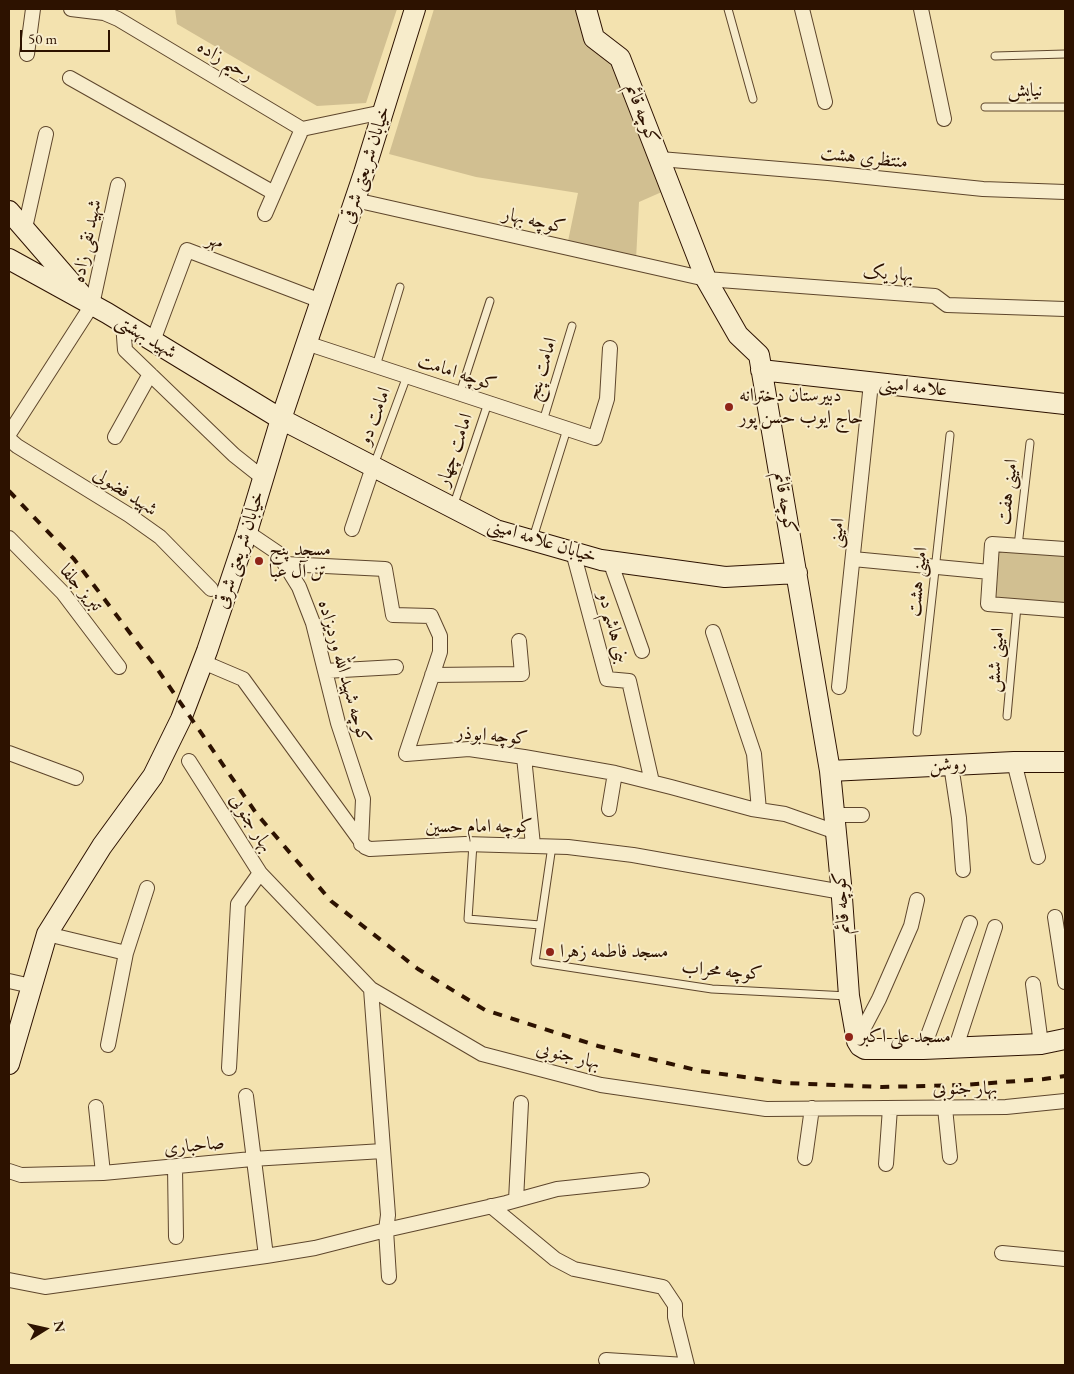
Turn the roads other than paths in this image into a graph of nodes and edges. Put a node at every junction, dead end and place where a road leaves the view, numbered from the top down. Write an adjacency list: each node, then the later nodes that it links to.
1 (33, 9): 9 (street)
2 (71, 9): 8 (street, رحیم زاده)
3 (414, 9): 17 (street, خیابان شریعتی شرقی)
4 (586, 9): 21 (street, کوچه قائم)
5 (728, 9): 13 (lane)
6 (802, 9): 14 (street)
7 (921, 9): 18 (street)
8 (114, 13): 19 (street, رحیم زاده)
9 (27, 54)
10 (1065, 54): 11 (lane)
11 (995, 56)
12 (70, 78): 24 (street)
13 (753, 99)
14 (825, 102)
15 (986, 107): 16 (lane, نیایش)
16 (1065, 107)
17 (383, 112): 19 (street); 25 (street, خیابان شریعتی شرقی)
18 (944, 119)
19 (302, 128): 24 (street)
20 (46, 134): 28 (street)
21 (660, 159): 23 (street, منتظری هشت); 30 (street, کوچه قائم)
22 (118, 185): 34 (street, شهید نقی زاده)
23 (1065, 192)
24 (274, 193): 27 (street)
25 (355, 200): 30 (street, کوچه بهار); 32 (street, خیابان شریعتی شرقی)
26 (9, 211): 28 (street)
27 (265, 214)
28 (25, 228): 34 (street)
29 (9, 259): 34 (street, شهید بهشتی)
30 (706, 279): 35 (street, بهار یک); 42 (street, کوچه قائم)
31 (400, 287): 41 (lane)
32 (321, 301): 38 (street, مهر); 39 (street, خیابان شریعتی شرقی)
33 (490, 301): 46 (lane)
34 (90, 304): 36 (street, شهید بهشتی); 52 (street)
35 (1065, 309)
36 (123, 323): 38 (street, شهید بهشتی); 43 (street)
37 (572, 326): 50 (lane, امامت پنج)
38 (153, 341): 49 (street, شهید بهشتی)
39 (306, 343): 41 (street, کوچه امامت); 49 (street, خیابان شریعتی شرقی)
40 (610, 348): 51 (street, کوچه امامت)
41 (376, 366): 44 (street, کوچه امامت)
42 (761, 370): 45 (street, علامه امینی); 72 (street, کوچه قائم)
43 (150, 374): 54 (street); 58 (street)
44 (407, 376): 46 (street, کوچه امامت); 57 (lane, امامت دو)
45 (871, 382): 48 (street, علامه امینی); 67 (street, امینی)
46 (460, 394): 47 (street, کوچه امامت)
47 (488, 403): 50 (street, کوچه امامت); 59 (lane, امامت چهار)
48 (1065, 404)
49 (281, 419): 57 (street, خیابان علامه امینی); 58 (street, خیابان شریعتی شرقی)
50 (543, 421): 51 (street, کوچه امامت)
51 (567, 429): 63 (lane)
52 (9, 434)
53 (950, 435): 70 (lane, امینی هشت)
54 (115, 437)
55 (9, 439): 73 (street, شهید فضولی)
56 (1030, 443): 64 (lane, امینی هفت)
57 (373, 467): 59 (street, خیابان علامه امینی); 60 (street)
58 (263, 478): 61 (street, خیابان شریعتی شرقی)
59 (453, 508): 63 (street, خیابان علامه امینی)
60 (352, 529)
61 (247, 532): 69 (street, کوچه شهید الله وردیزاده); 79 (street, خیابان شریعتی شرقی)
62 (9, 538): 80 (street, تبریز جلفا)
63 (532, 540): 66 (street, خیابان علامه امینی)
64 (1018, 546): 65 (street); 71 (street)
65 (1065, 549)
66 (573, 552): 68 (street, خیابان علامه امینی); 96 (street, بنی هاشم دو)
67 (853, 559): 70 (street); 84 (street, امینی)
68 (610, 561): 72 (street, خیابان علامه امینی); 78 (street)
69 (284, 564): 82 (street, کوچه شهید الله وردیزاده); 83 (street, کوچه ابوذر)
70 (936, 567): 71 (street); 86 (lane, امینی هشت)
71 (990, 572): 74 (street)
72 (797, 573): 93 (street, کوچه قائم)
73 (210, 589)
74 (1018, 606): 75 (street); 85 (lane, امینی شش)
75 (1065, 610)
76 (713, 632): 98 (street)
77 (519, 641): 83 (street)
78 (642, 651)
79 (203, 662): 101 (street); 115 (street, خیابان شریعتی شرقی)
80 (119, 667)
81 (396, 667): 82 (street)
82 (325, 671): 101 (street, کوچه شهید الله وردیزاده)
83 (432, 675): 88 (street, کوچه ابوذر)
84 (839, 687)
85 (1007, 716)
86 (917, 732)
87 (9, 753): 95 (street)
88 (524, 757): 94 (street, کوچه ابوذر); 103 (street)
89 (190, 761): 107 (street, بهار جنوبی)
90 (1014, 762): 91 (street, روشن); 92 (street, روشن); 105 (street)
91 (1065, 762)
92 (951, 765): 93 (street, روشن); 106 (street)
93 (830, 771): 100 (street, کوچه قائم)
94 (614, 773): 96 (street, کوچه ابوذر); 97 (street)
95 (76, 778)
96 (652, 782): 98 (street, کوچه ابوذر)
97 (608, 809)
98 (759, 810): 100 (street, کوچه ابوذر)
99 (862, 815): 100 (street, کوچه ابوذر)
100 (835, 824): 109 (street, کوچه قائم)
101 (361, 844): 102 (street, کوچه امام حسین)
102 (473, 844): 103 (street, کوچه امام حسین); 113 (lane)
103 (533, 846): 104 (street, کوچه امام حسین)
104 (552, 846): 109 (street, کوچه امام حسین); 113 (lane)
105 (1038, 857)
106 (963, 870)
107 (260, 873): 121 (street, بهار جنوبی); 130 (street)
108 (147, 888): 116 (street)
109 (842, 892): 122 (street, کوچه قائم)
110 (917, 900): 124 (street)
111 (1055, 917): 118 (street)
112 (970, 922): 128 (street)
113 (540, 925): 122 (lane, کوچه محراب)
114 (995, 927): 127 (street)
115 (47, 934): 116 (street); 120 (street, خیابان شریعتی شرقی)
116 (126, 953): 126 (street)
117 (9, 981): 120 (street)
118 (1065, 982)
119 (1033, 984): 125 (street)
120 (31, 986): 129 (street, خیابان شریعتی شرقی)
121 (371, 989): 135 (street, بهار جنوبی); 138 (street)
122 (849, 996): 124 (street, کوچه قائم)
123 (1065, 1039): 125 (street)
124 (857, 1041): 128 (street)
125 (1041, 1044): 127 (street)
126 (108, 1045)
127 (956, 1047): 128 (street)
128 (923, 1049)
129 (9, 1064)
130 (229, 1068)
131 (246, 1096): 141 (street)
132 (1065, 1100): 137 (street, بهار جنوبی)
133 (521, 1103): 147 (street)
134 (96, 1107): 145 (street)
135 (812, 1108): 136 (street, بهار جنوبی); 140 (street)
136 (890, 1108): 137 (street, بهار جنوبی); 142 (street)
137 (945, 1108): 139 (street)
138 (384, 1151): 141 (street, صاحباری); 149 (street)
139 (950, 1157)
140 (805, 1158)
141 (252, 1159): 143 (street, صاحباری); 152 (street)
142 (886, 1164)
143 (175, 1168): 145 (street, صاحباری); 150 (street)
144 (9, 1171): 145 (street, صاحباری)
145 (103, 1173)
146 (642, 1180): 147 (street)
147 (516, 1200): 148 (street)
148 (491, 1206): 149 (street); 157 (street)
149 (386, 1230): 152 (street); 154 (street)
150 (176, 1237)
151 (1002, 1253): 153 (street)
152 (266, 1256): 155 (street)
153 (1065, 1259)
154 (389, 1277)
155 (9, 1280)
156 (606, 1360): 157 (street)
157 (686, 1365)

